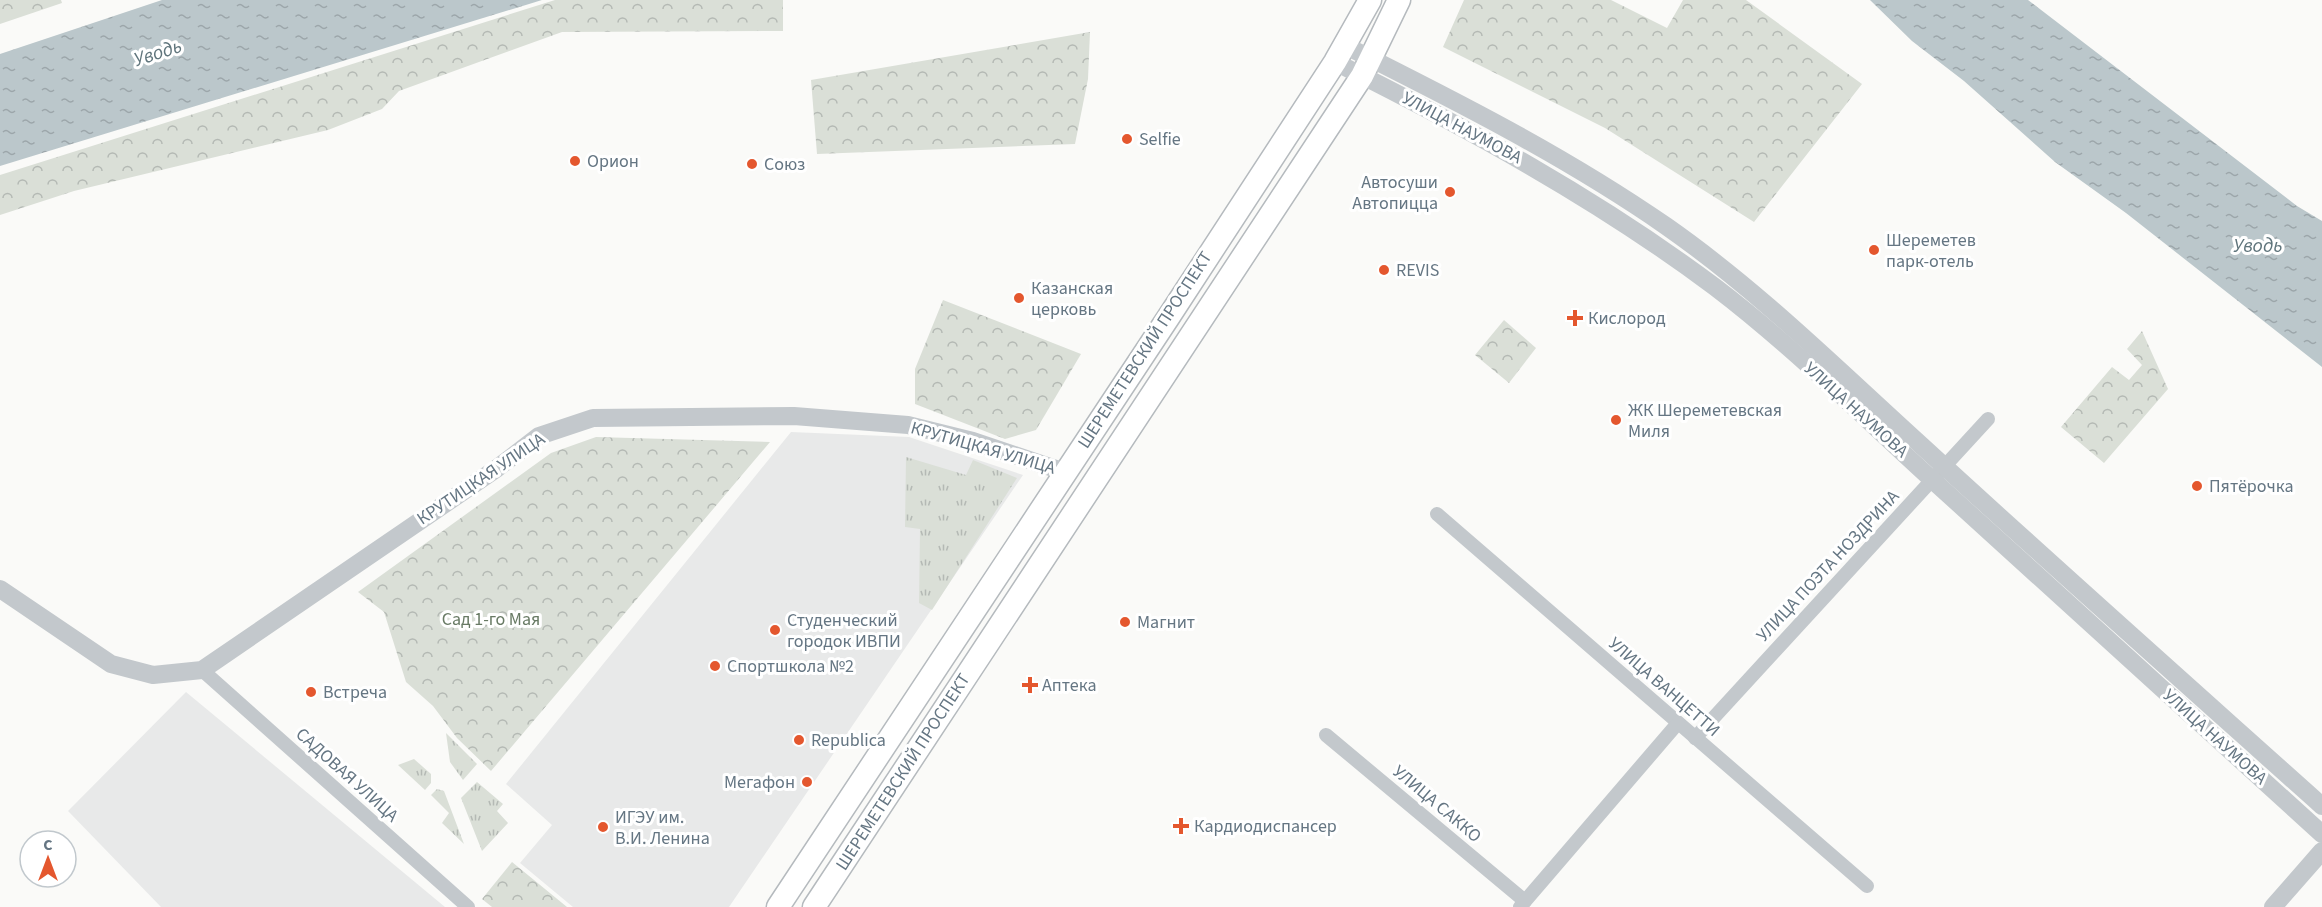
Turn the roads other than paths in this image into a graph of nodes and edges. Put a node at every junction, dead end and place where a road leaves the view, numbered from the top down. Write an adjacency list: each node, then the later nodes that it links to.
1 (1370, 0): 3 (main road, ШЕРЕМЕТЕВСКИЙ ПРОСПЕКТ)
2 (1399, 0): 4 (main road, ШЕРЕМЕТЕВСКИЙ ПРОСПЕКТ)
3 (1340, 53): 4 (street, УЛИЦА НАУМОВА); 6 (main road, ШЕРЕМЕТЕВСКИЙ ПРОСПЕКТ)
4 (1367, 67): 7 (street, УЛИЦА НАУМОВА); 8 (main road, ШЕРЕМЕТЕВСКИЙ ПРОСПЕКТ)
5 (1988, 419): 7 (street, УЛИЦА ПОЭТА НОЗДРИНА)
6 (1065, 472): 8 (main road, КРУТИЦКАЯ УЛИЦА); 11 (street, КРУТИЦКАЯ УЛИЦА); 21 (main road, ШЕРЕМЕТЕВСКИЙ ПРОСПЕКТ)
7 (1938, 473): 14 (street, УЛИЦА ПОЭТА НОЗДРИНА); 15 (street, УЛИЦА НАУМОВА); 16 (street, УЛИЦА НАУМОВА)
8 (1090, 488): 22 (main road, ШЕРЕМЕТЕВСКИЙ ПРОСПЕКТ)
9 (1437, 514): 12 (street, УЛИЦА ВАНЦЕТТИ)
10 (0, 589): 11 (street, КРУТИЦКАЯ УЛИЦА)
11 (202, 670): 20 (street, САДОВАЯ УЛИЦА)
12 (1678, 723): 14 (street, УЛИЦА ВАНЦЕТТИ); 19 (street)
13 (1326, 735): 19 (street, УЛИЦА САККО)
14 (1695, 738): 18 (street, УЛИЦА ВАНЦЕТТИ)
15 (2322, 806)
16 (2322, 834)
17 (2322, 851): 23 (street)
18 (1867, 886)
19 (1522, 904)
20 (468, 907)
21 (778, 907)
22 (814, 907)
23 (2273, 907)

